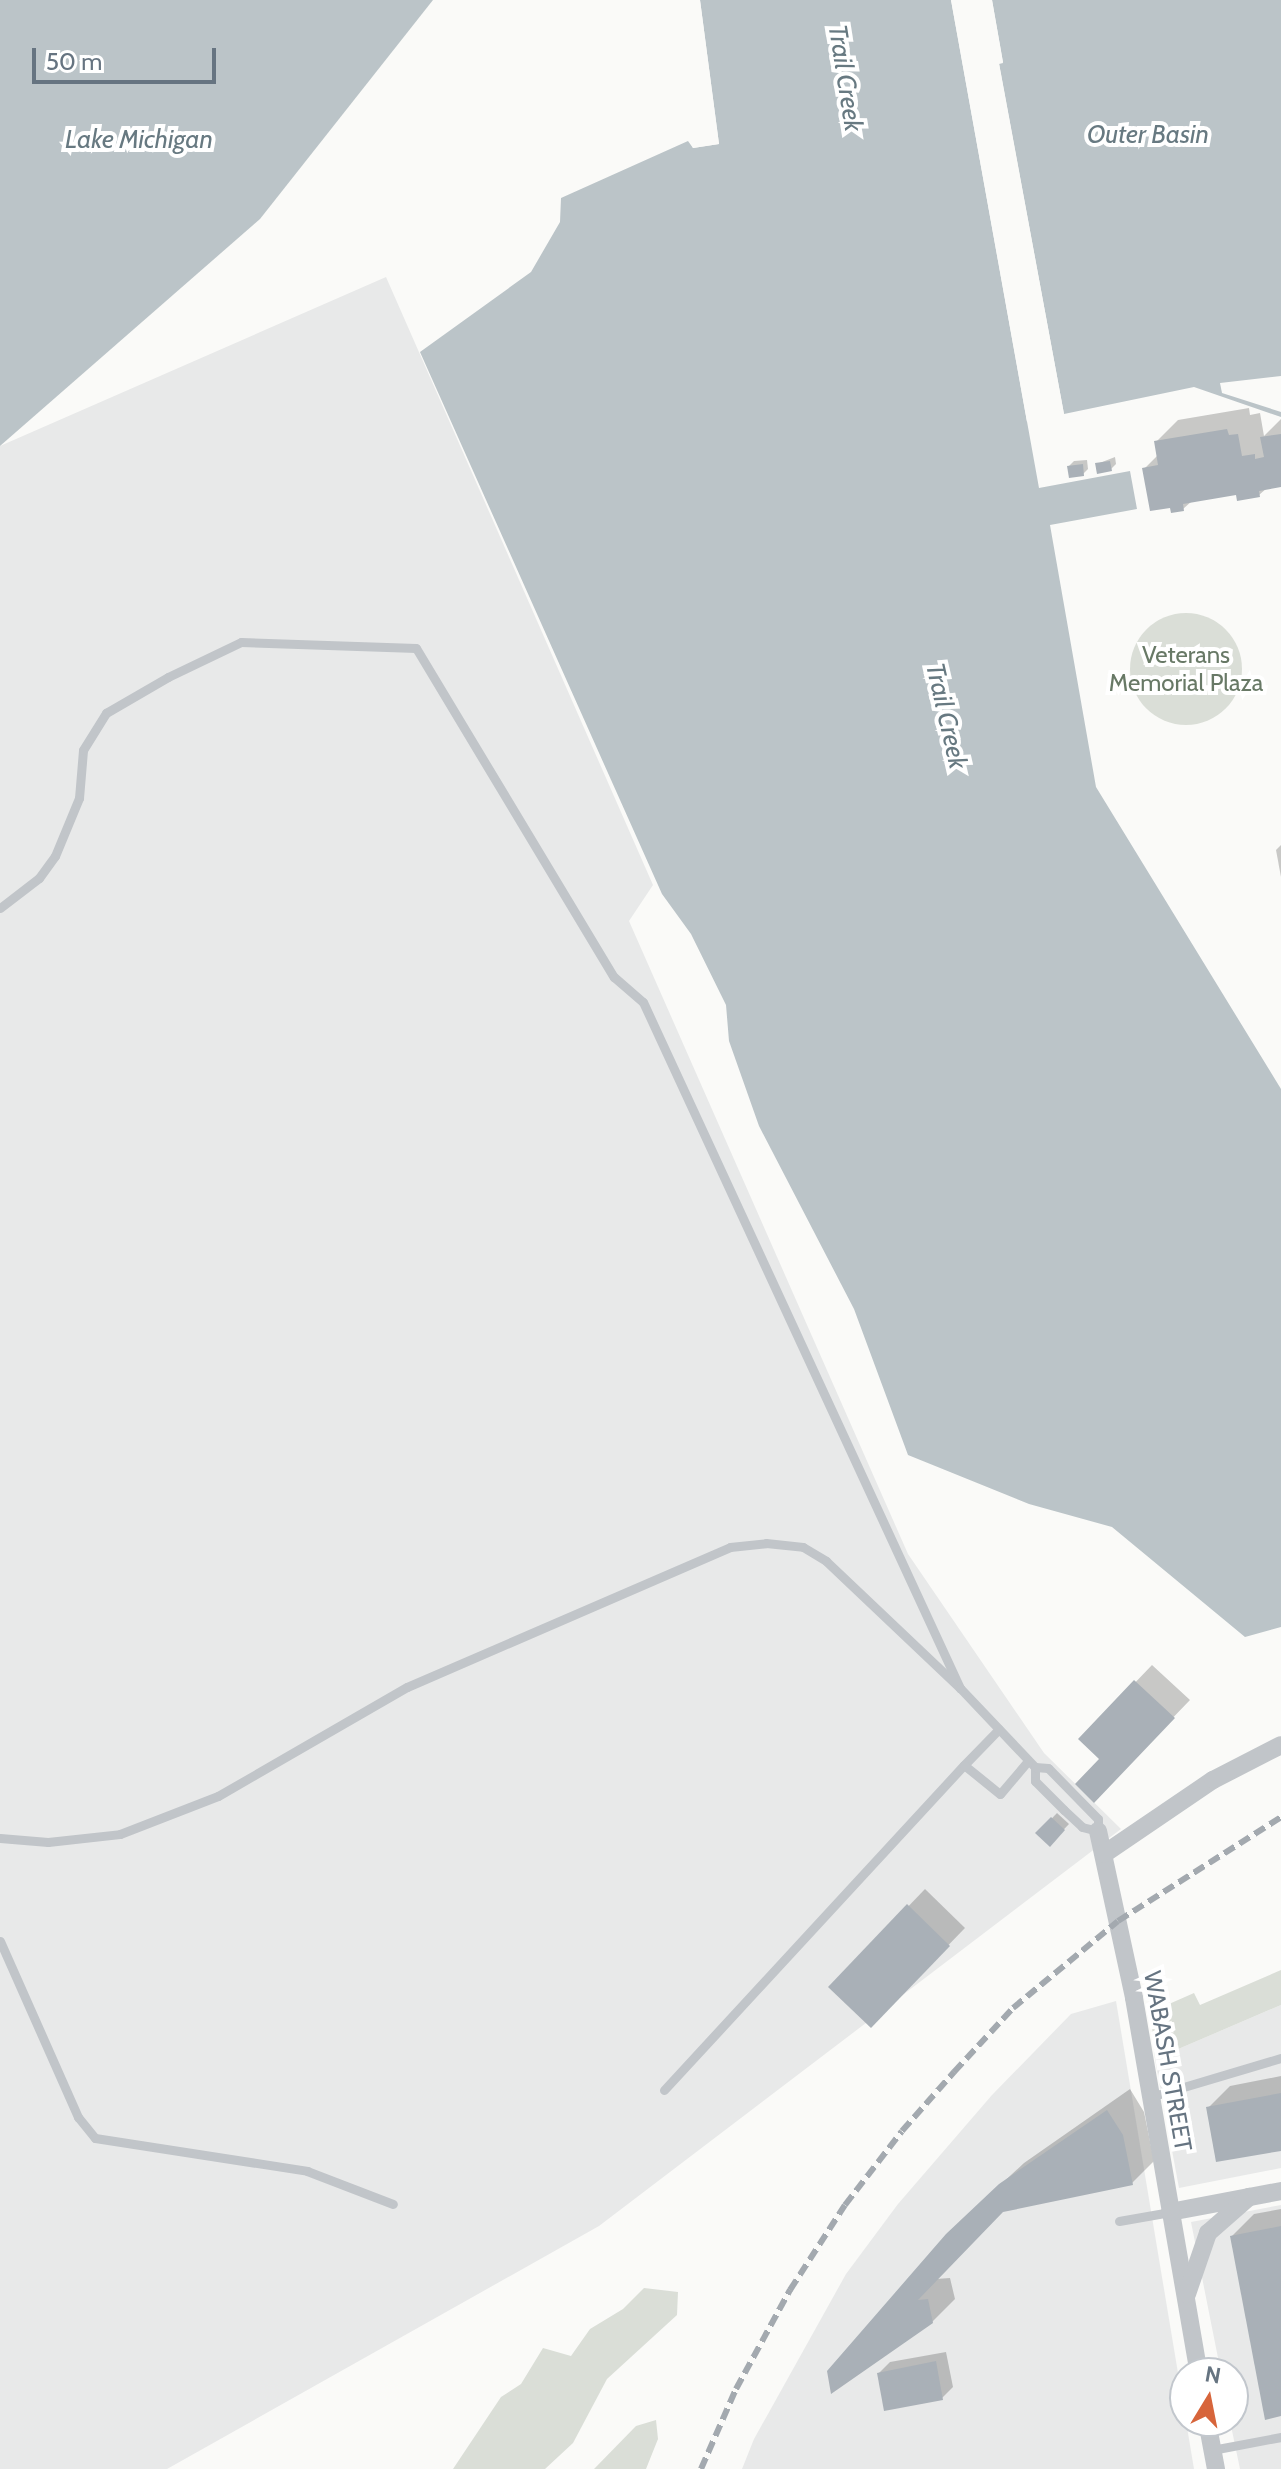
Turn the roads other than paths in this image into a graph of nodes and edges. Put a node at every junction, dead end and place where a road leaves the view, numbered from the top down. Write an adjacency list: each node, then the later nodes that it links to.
1 (0, 908): 2 (lane)
2 (960, 1688): 3 (lane); 8 (lane)
3 (999, 1729): 5 (lane); 6 (lane)
4 (1281, 1745): 9 (street)
5 (1031, 1764): 6 (lane); 7 (lane); 7 (lane)
6 (964, 1765): 12 (lane)
7 (1098, 1831): 9 (street, WABASH STREET)
8 (0, 1838)
9 (1104, 1854): 13 (street, WABASH STREET)
10 (0, 1941): 16 (lane)
11 (1281, 2058): 13 (lane)
12 (664, 2090)
13 (1150, 2097): 17 (street, WABASH STREET)
14 (1281, 2191): 15 (street)
15 (1249, 2197): 17 (street); 19 (street, WABASH STREET)
16 (393, 2204)
17 (1170, 2212): 18 (lane); 19 (street, WABASH STREET)
18 (1119, 2221)
19 (1186, 2300): 20 (street, WABASH STREET)
20 (1196, 2357)
21 (1210, 2437): 23 (street)
22 (1281, 2437): 23 (lane)
23 (1214, 2460)

